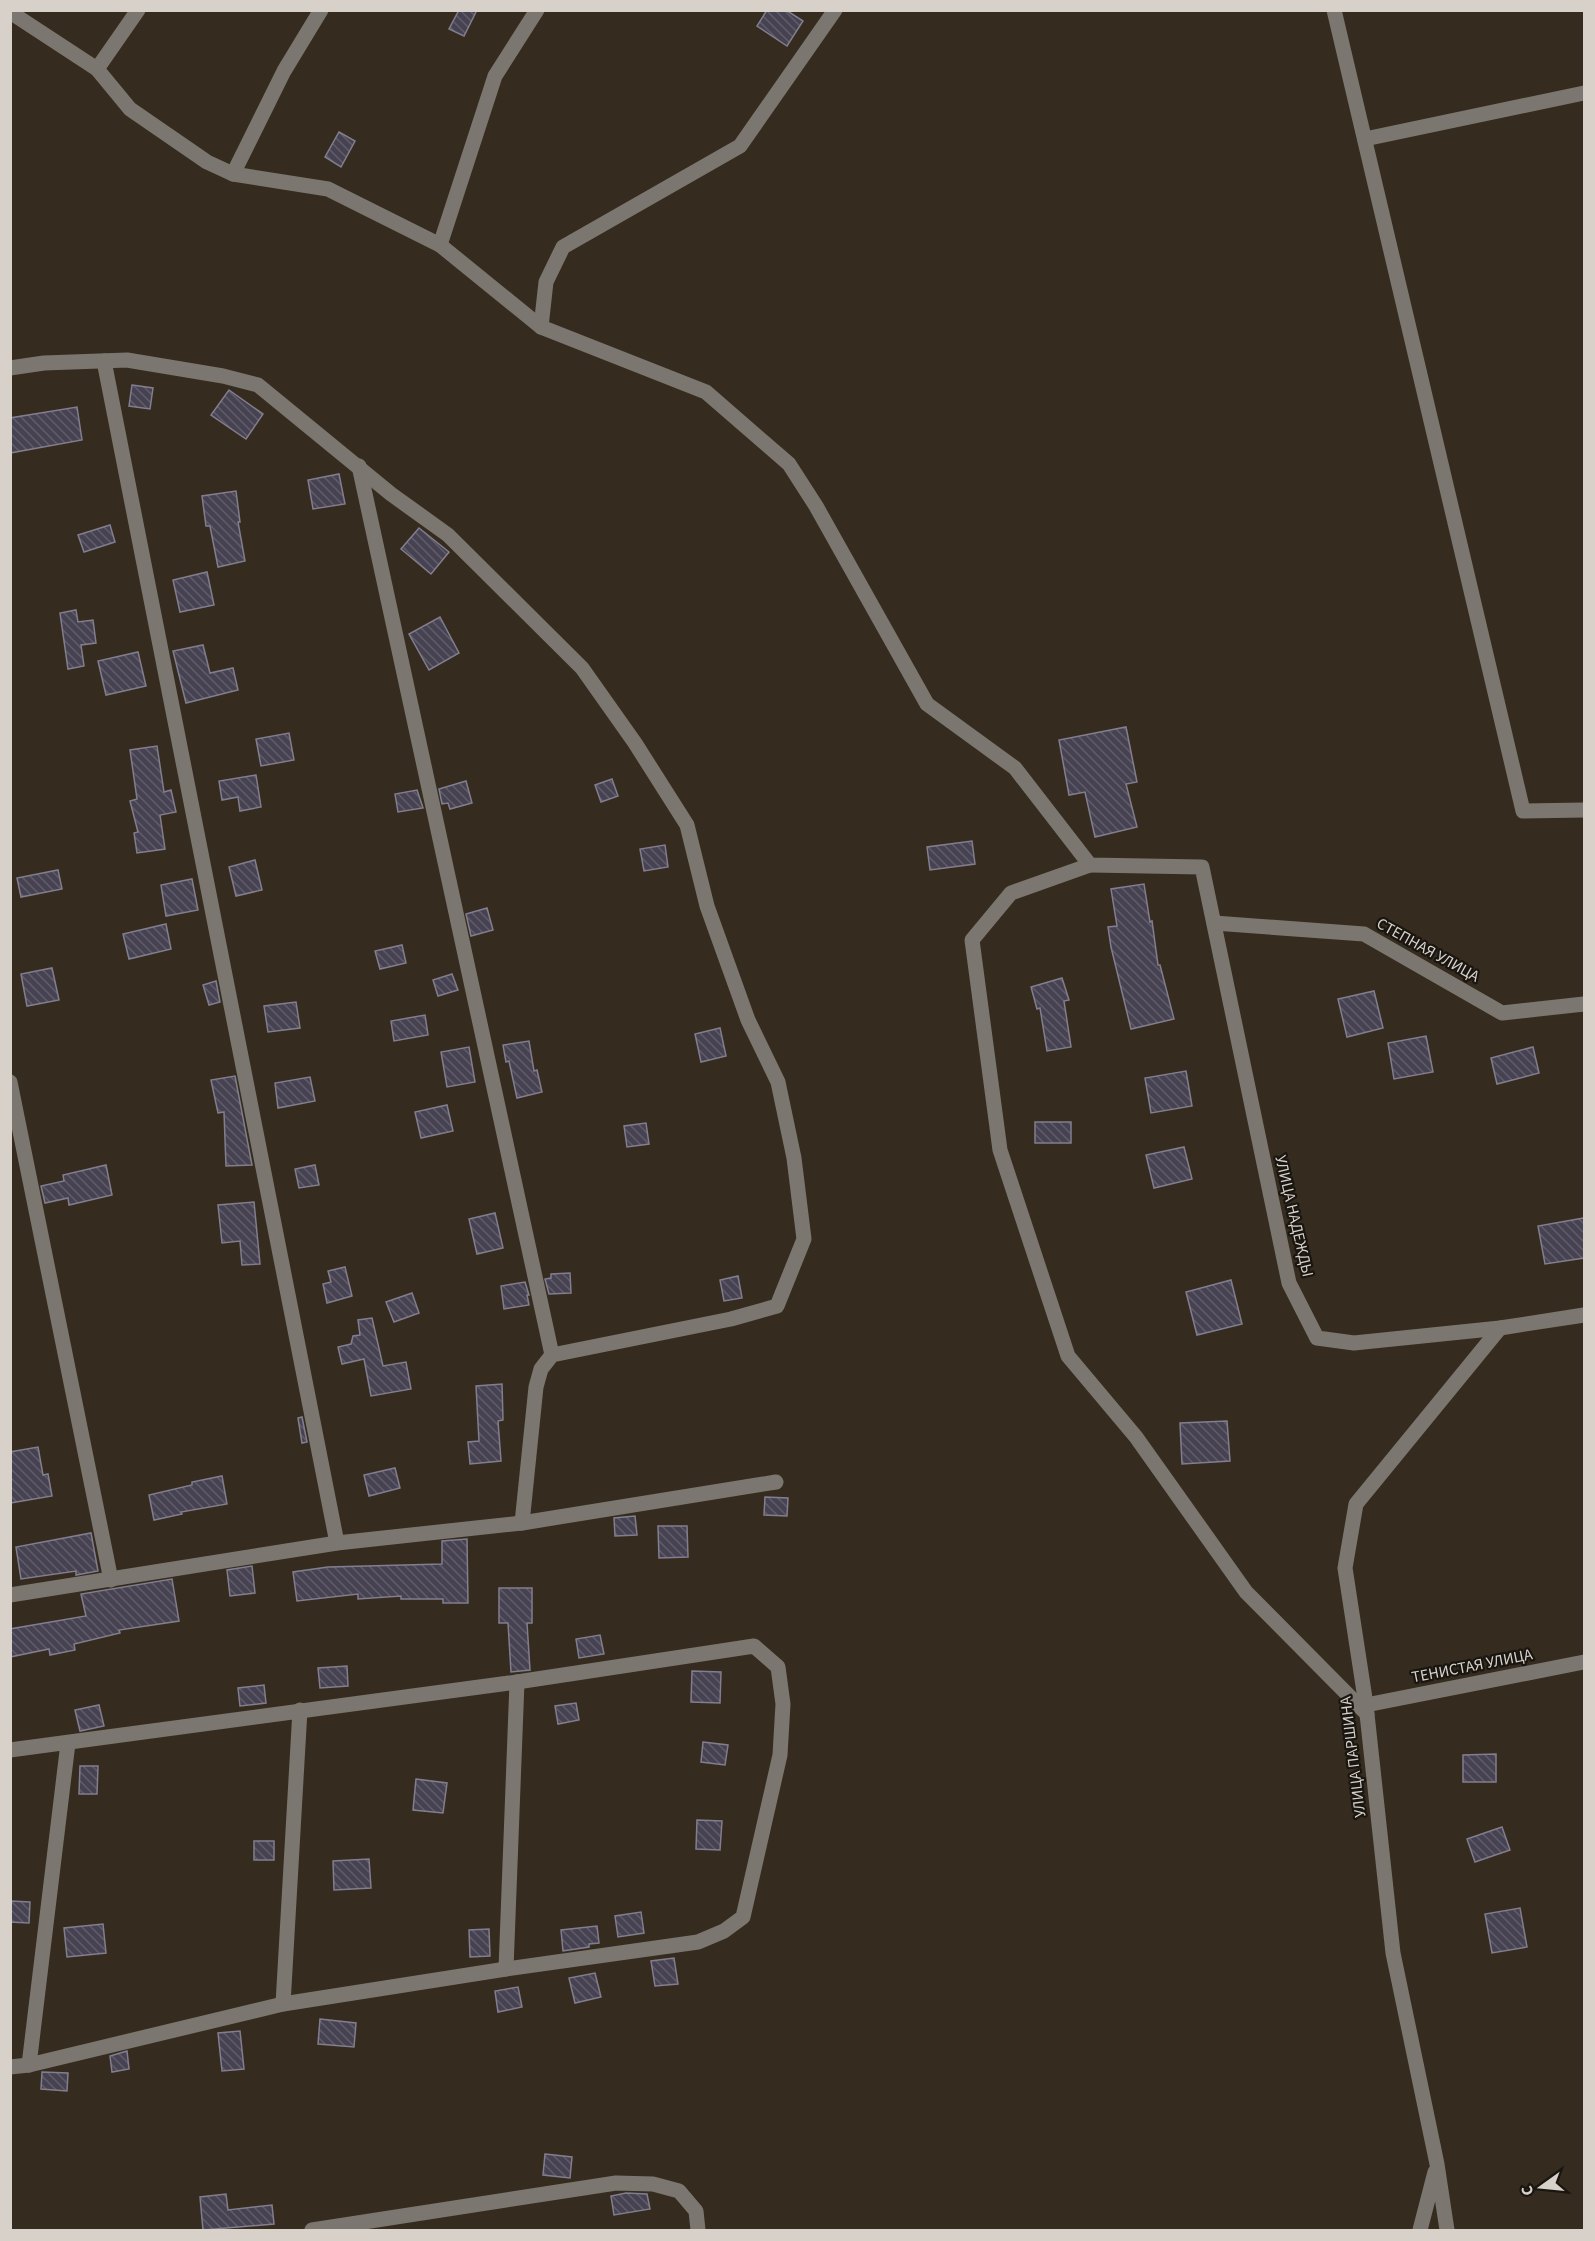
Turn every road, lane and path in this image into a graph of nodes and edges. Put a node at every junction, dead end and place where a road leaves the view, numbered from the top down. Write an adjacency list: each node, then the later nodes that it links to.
1 (138, 10): 7 (street)
2 (321, 10): 10 (street)
3 (537, 10): 11 (street)
4 (835, 10): 12 (street)
5 (1334, 10): 9 (street)
6 (10, 12): 7 (street)
7 (97, 69): 10 (street)
8 (1584, 93): 9 (street)
9 (1365, 139): 16 (street)
10 (233, 174): 11 (street)
11 (440, 245): 12 (street)
12 (541, 327): 17 (street)
13 (104, 361): 14 (street); 15 (street); 26 (street)
14 (10, 368)
15 (359, 466): 23 (street); 23 (street)
16 (1584, 810)
17 (1090, 865): 18 (street, УЛИЦА НАДЕЖДЫ); 32 (street)
18 (1214, 923): 19 (street, СТЕПНАЯ УЛИЦА); 22 (street, УЛИЦА НАДЕЖДЫ)
19 (1584, 1005)
20 (10, 1082): 27 (street)
21 (1584, 1315): 22 (street, УЛИЦА НАДЕЖДЫ)
22 (1500, 1328): 32 (street, УЛИЦА ПАРШИНА)
23 (552, 1355): 25 (street)
24 (776, 1482): 25 (street)
25 (522, 1523): 26 (street)
26 (337, 1543): 27 (street)
27 (111, 1580): 28 (street)
28 (10, 1595)
29 (1584, 1662): 32 (street, ТЕНИСТАЯ УЛИЦА)
30 (517, 1682): 31 (street); 35 (street); 35 (street)
31 (300, 1710): 33 (street); 36 (street)
32 (1366, 1710): 39 (street, УЛИЦА ПАРШИНА)
33 (68, 1743): 34 (street); 37 (street)
34 (10, 1750)
35 (507, 1969): 36 (street)
36 (283, 2004): 37 (street)
37 (29, 2065): 38 (street)
38 (10, 2067)
39 (1437, 2164): 42 (street); 43 (street, УЛИЦА ПАРШИНА)
40 (312, 2230): 41 (street)
41 (698, 2230)
42 (1420, 2230)
43 (1447, 2230)

